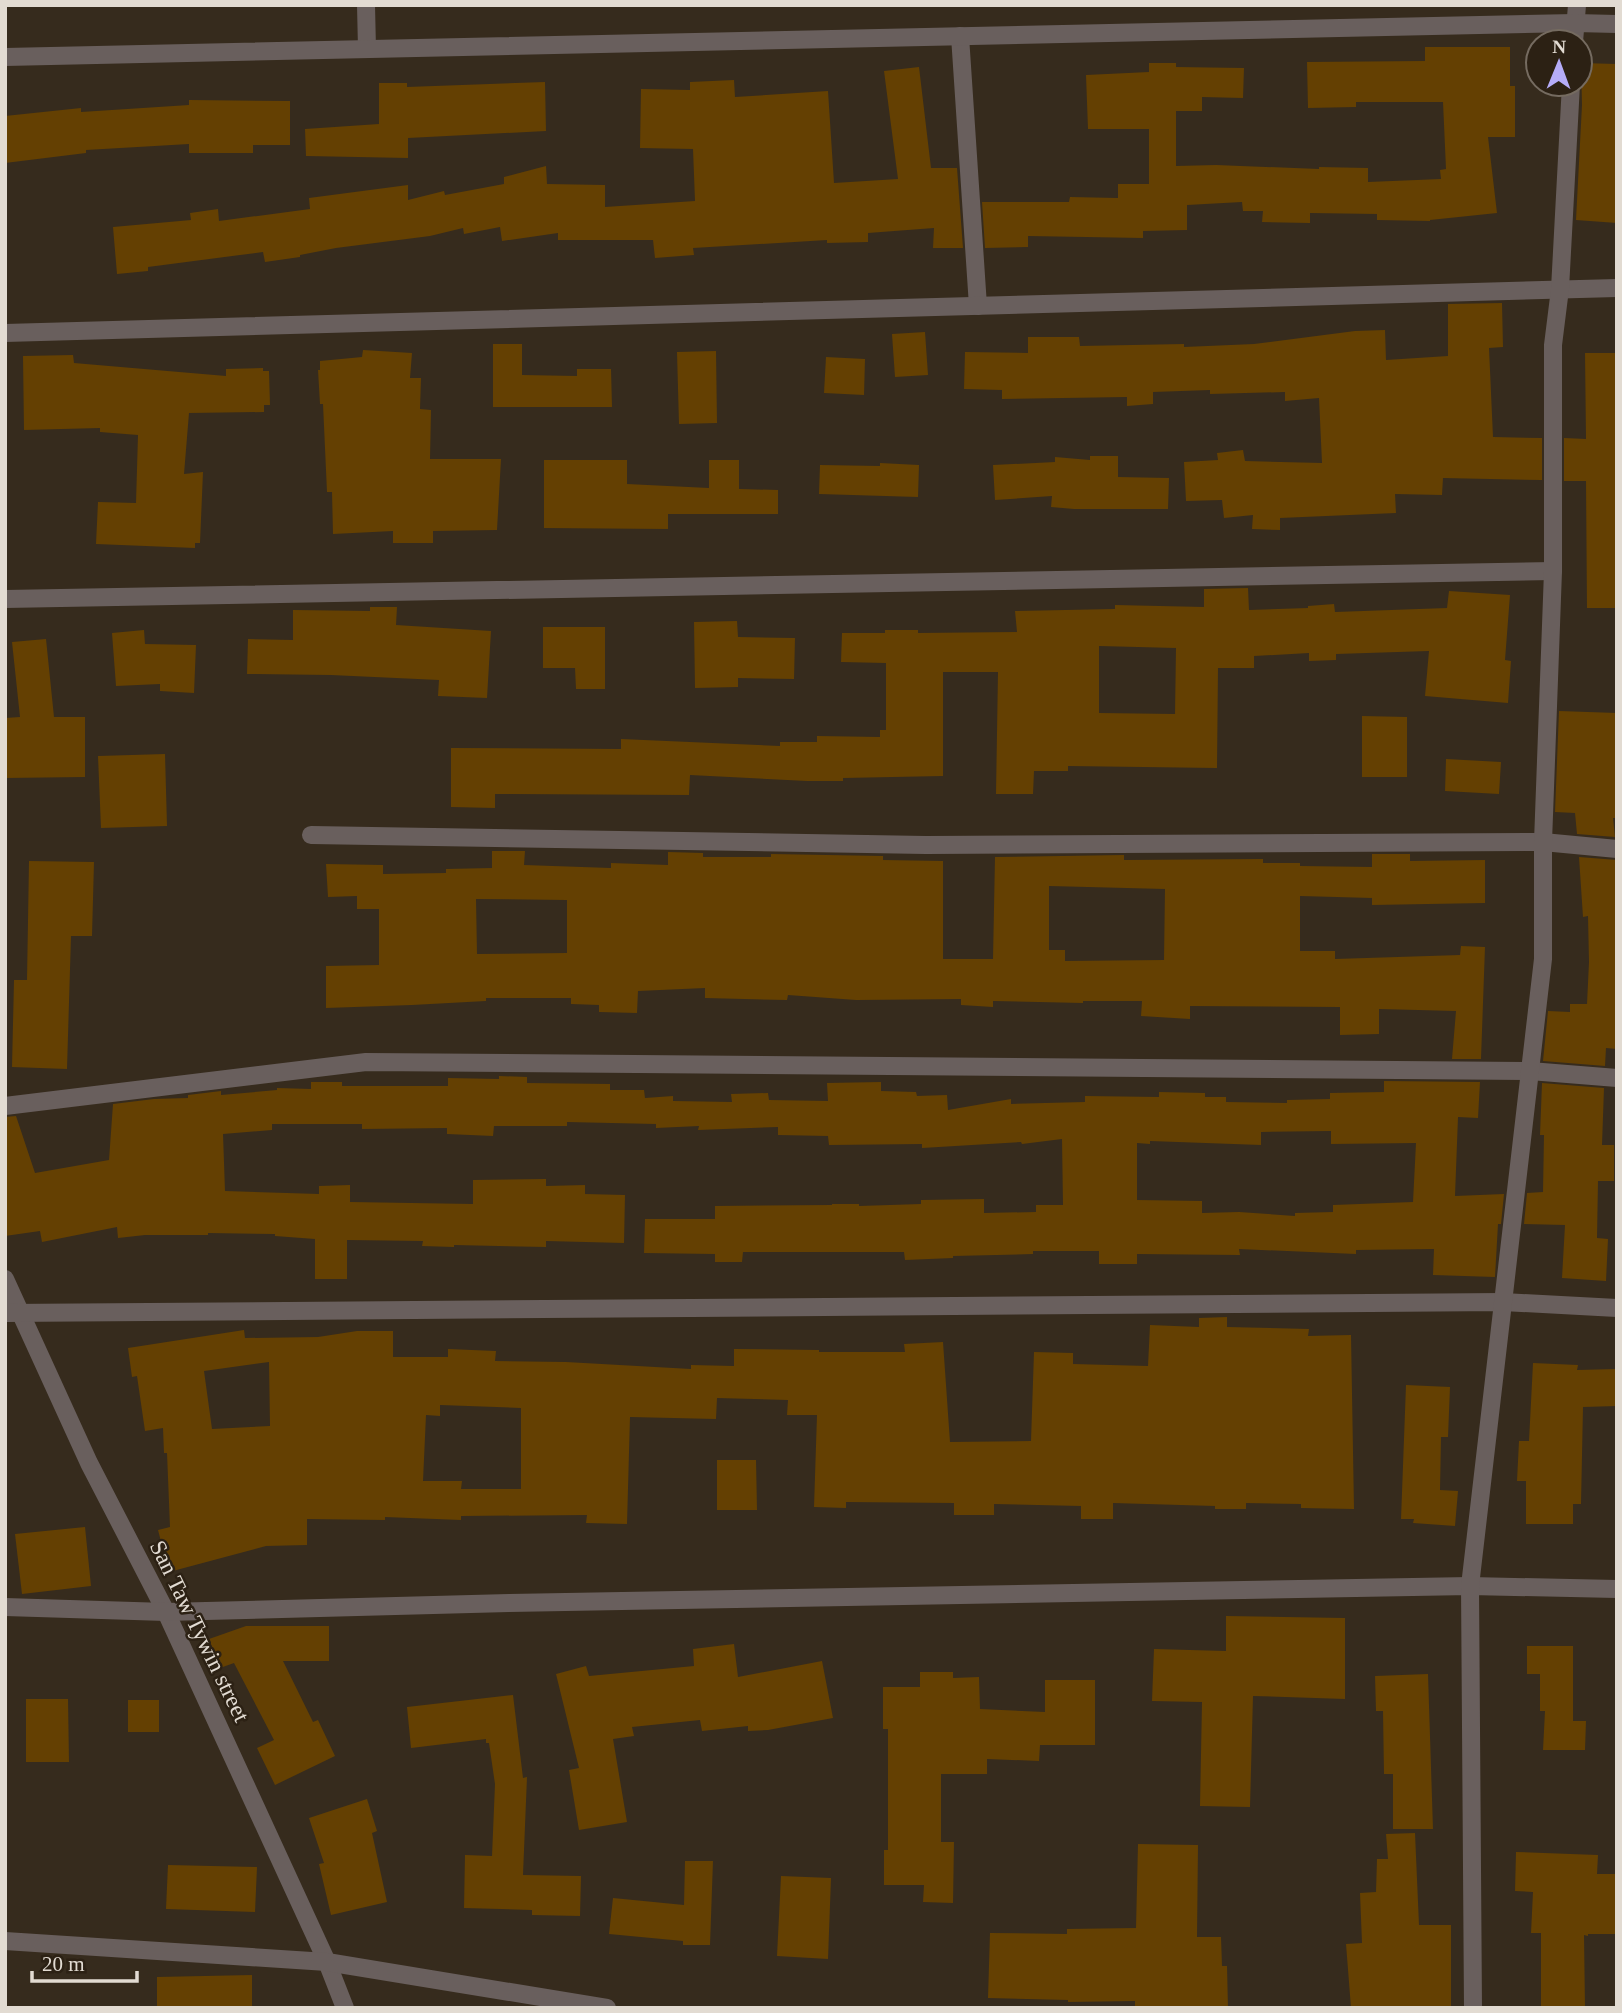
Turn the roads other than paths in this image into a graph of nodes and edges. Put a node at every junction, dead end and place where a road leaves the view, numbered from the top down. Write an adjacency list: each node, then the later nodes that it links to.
1 (366, 5): 5 (street)
2 (1576, 14): 3 (street); 4 (street)
3 (1617, 24)
4 (960, 36): 5 (street); 10 (street)
5 (367, 49): 6 (street)
6 (5, 57)
7 (1570, 98): 9 (street)
8 (1617, 288): 9 (street)
9 (1560, 289): 10 (street); 12 (street)
10 (978, 306): 11 (street)
11 (5, 333)
12 (1553, 571): 13 (street); 15 (street)
13 (5, 599)
14 (311, 835): 15 (street)
15 (1543, 842): 16 (street); 17 (street)
16 (1617, 849)
17 (1530, 1072): 18 (street); 19 (street); 21 (street)
18 (1617, 1078)
19 (5, 1106)
20 (5, 1279): 23 (street, San Taw Tywin street)
21 (1503, 1302): 22 (street); 23 (street); 24 (street)
22 (1617, 1308)
23 (12, 1313): 27 (street, San Taw Tywin street)
24 (1470, 1586): 25 (street); 27 (street); 32 (street)
25 (1617, 1589)
26 (5, 1607): 27 (street)
27 (166, 1612): 29 (street, San Taw Tywin street)
28 (5, 1941): 29 (street)
29 (327, 1962): 30 (street, San Taw Tywin street); 31 (street)
30 (345, 2008)
31 (607, 2008)
32 (1473, 2008)

